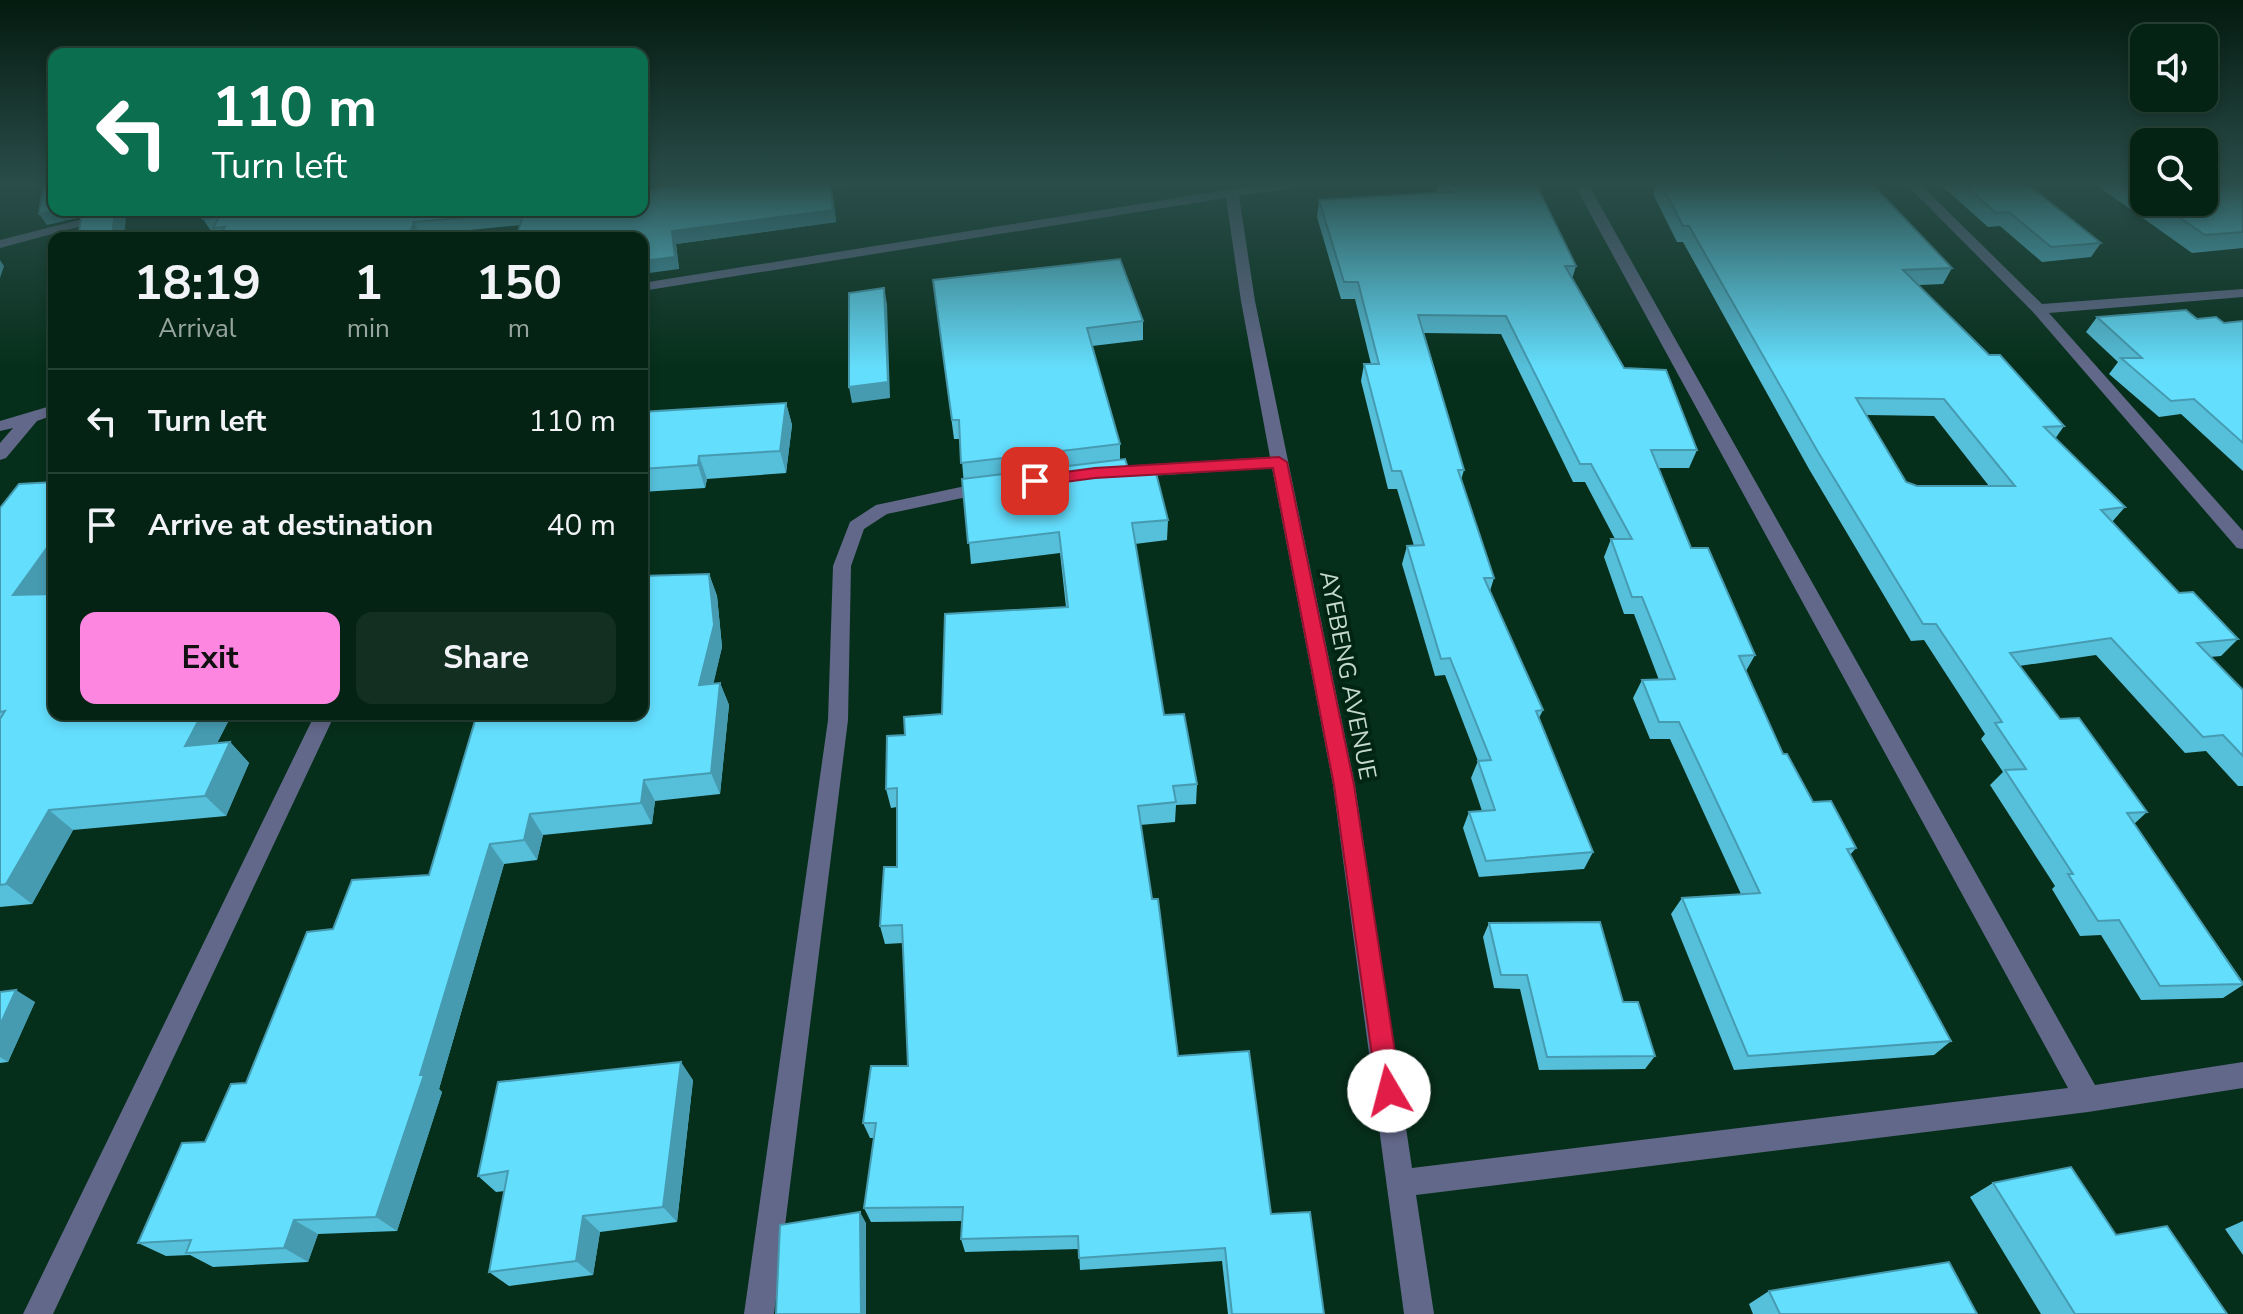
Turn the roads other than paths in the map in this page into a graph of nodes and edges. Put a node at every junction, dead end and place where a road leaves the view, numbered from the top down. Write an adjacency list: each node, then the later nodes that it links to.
1 (901, 245): 5 (street)
2 (1240, 245): 12 (street, AYEBENG AVENUE)
3 (1615, 245): 18 (street)
4 (1974, 245): 7 (street)
5 (648, 286)
6 (2243, 293): 7 (street)
7 (2038, 309): 15 (street)
8 (48, 412): 9 (street)
9 (30, 418): 10 (street); 11 (street)
10 (0, 426)
11 (0, 454)
12 (1279, 462): 13 (street); 19 (street, AYEBENG AVENUE)
13 (1080, 475)
14 (1005, 485): 21 (street)
15 (2243, 543)
16 (322, 720): 20 (street)
17 (2243, 1075): 18 (street)
18 (2088, 1099): 19 (street)
19 (1403, 1183): 22 (street, AYEBENG AVENUE)
20 (38, 1314)
21 (759, 1314)
22 (1419, 1314)

